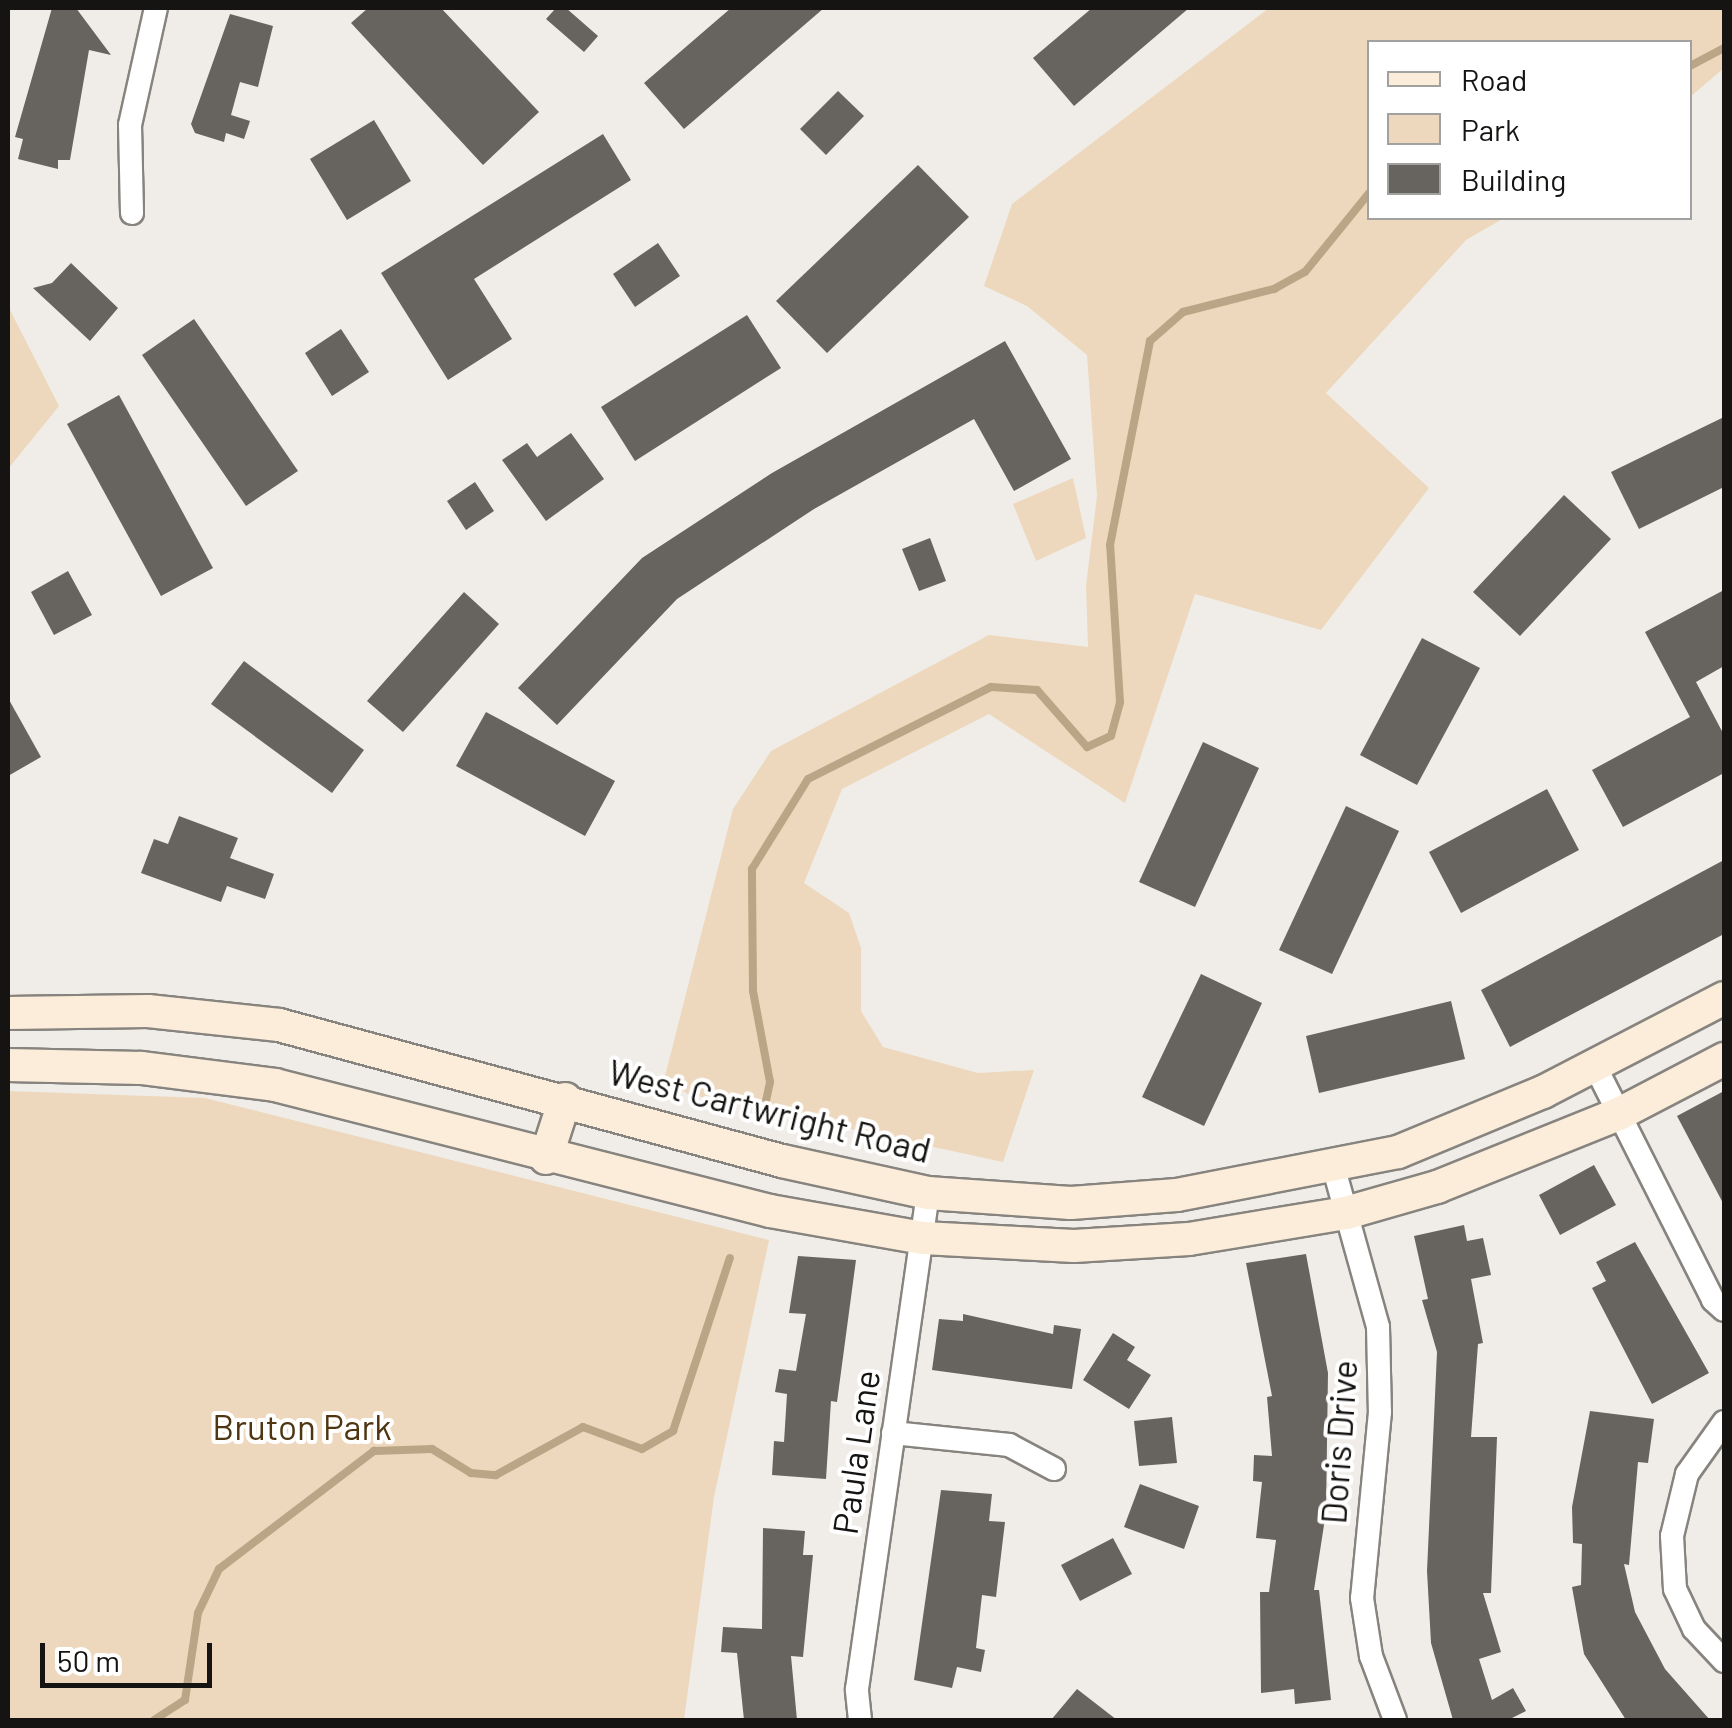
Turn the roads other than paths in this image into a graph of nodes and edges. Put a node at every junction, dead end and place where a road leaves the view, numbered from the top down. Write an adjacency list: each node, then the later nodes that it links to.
1 (156, 8): 2 (street)
2 (132, 213)
3 (1724, 998): 9 (main road, West Cartwright Road)
4 (72, 1010): 5 (main road, West Cartwright Road); 7 (main road); 10 (main road, West Cartwright Road)
5 (8, 1012)
6 (1724, 1059): 11 (main road)
7 (68, 1064): 8 (main road); 12 (main road)
8 (8, 1065)
9 (1595, 1066): 11 (street); 13 (main road, West Cartwright Road)
10 (565, 1099): 12 (main road); 14 (main road, West Cartwright Road)
11 (1619, 1114): 15 (main road); 17 (street)
12 (546, 1158): 16 (main road)
13 (1334, 1170): 14 (main road, West Cartwright Road); 15 (street, Doris Drive)
14 (928, 1193): 16 (street, Paula Lane)
15 (1346, 1212): 16 (main road); 23 (street, Doris Drive)
16 (923, 1238): 19 (street, Paula Lane)
17 (1724, 1310)
18 (1724, 1422): 21 (street)
19 (893, 1432): 20 (street); 22 (street, Paula Lane)
20 (1054, 1469)
21 (1724, 1661)
22 (860, 1720)
23 (1395, 1720)

